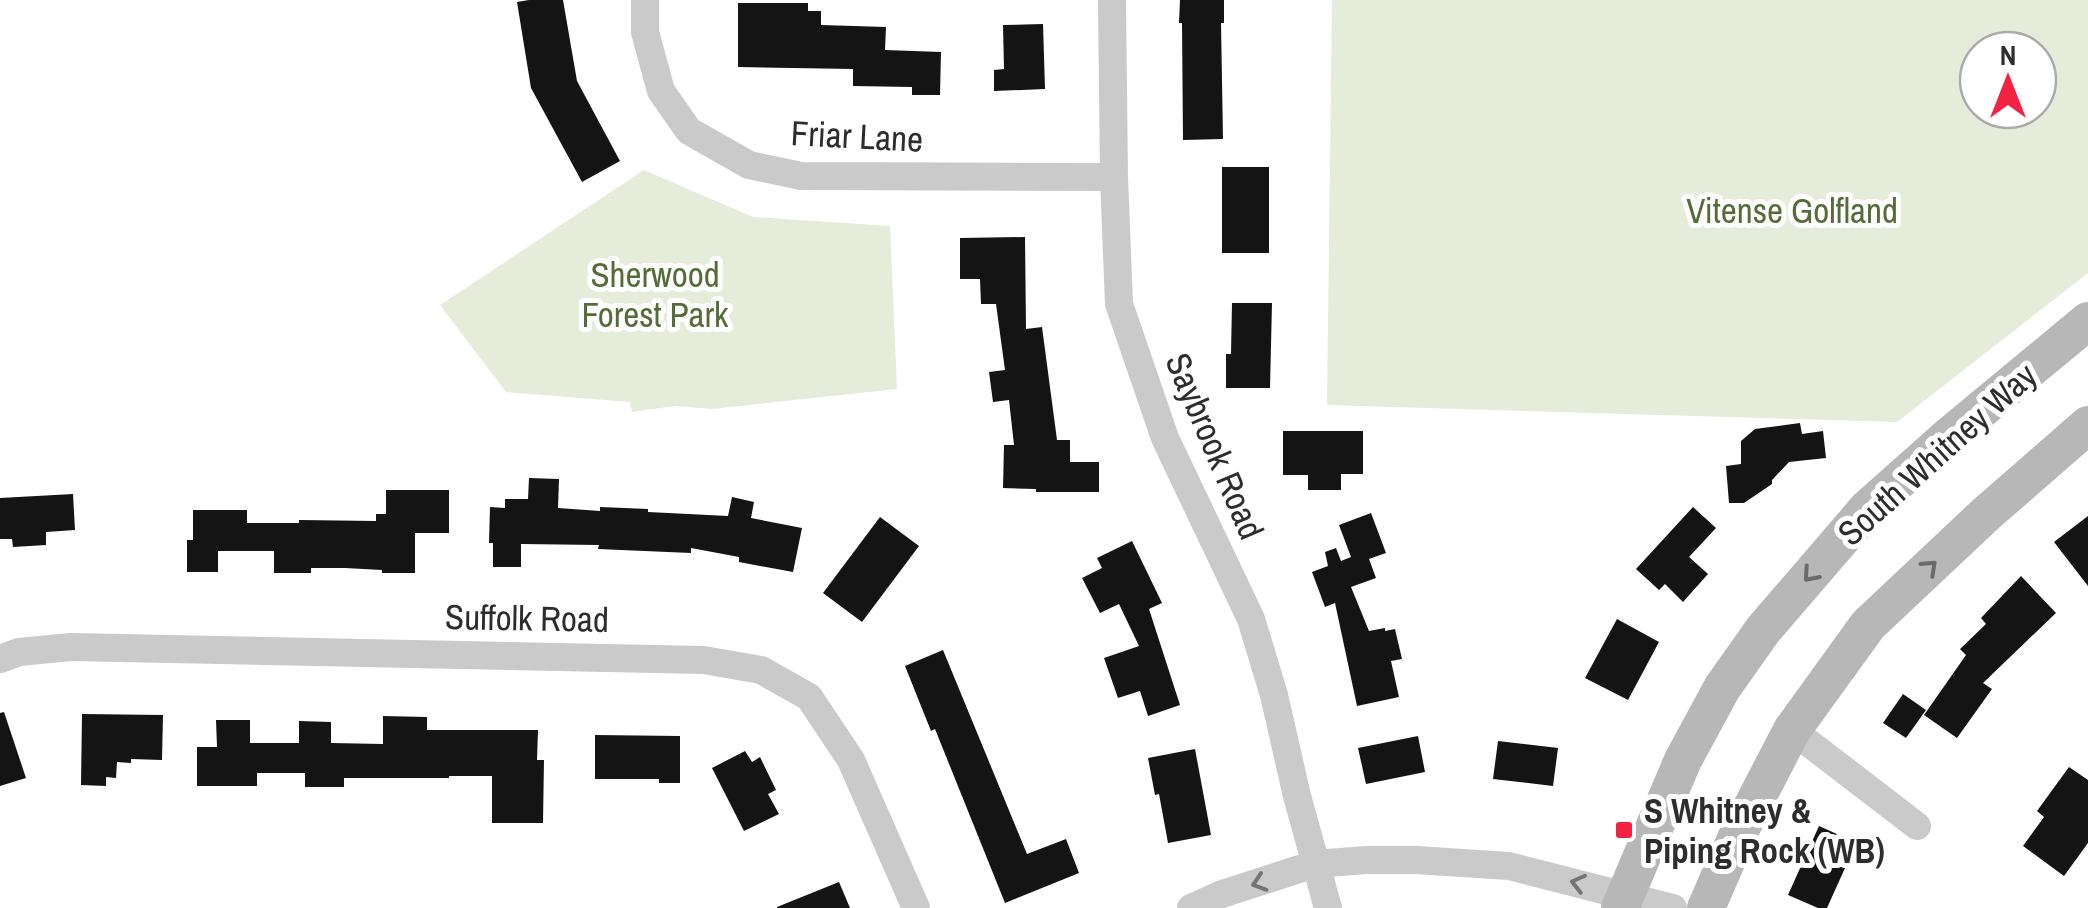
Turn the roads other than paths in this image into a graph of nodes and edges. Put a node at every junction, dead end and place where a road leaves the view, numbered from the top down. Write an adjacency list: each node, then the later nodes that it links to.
1 (644, 0): 3 (street, Friar Lane)
2 (1112, 0): 3 (street, Saybrook Road)
3 (1114, 178): 9 (street, Saybrook Road)
4 (2088, 321): 10 (main road, South Whitney Way, one-way to 10)
5 (2088, 425): 7 (main road, one-way to 5)
6 (0, 660): 11 (street, Suffolk Road)
7 (1792, 730): 8 (street); 15 (main road)
8 (1917, 826)
9 (1315, 864): 10 (street, one-way to 9); 12 (street, one-way to 12); 13 (street, Saybrook Road)
10 (1622, 901): 14 (street)
11 (916, 908)
12 (1191, 908)
13 (1328, 908)
14 (1672, 908)
15 (1706, 908)

